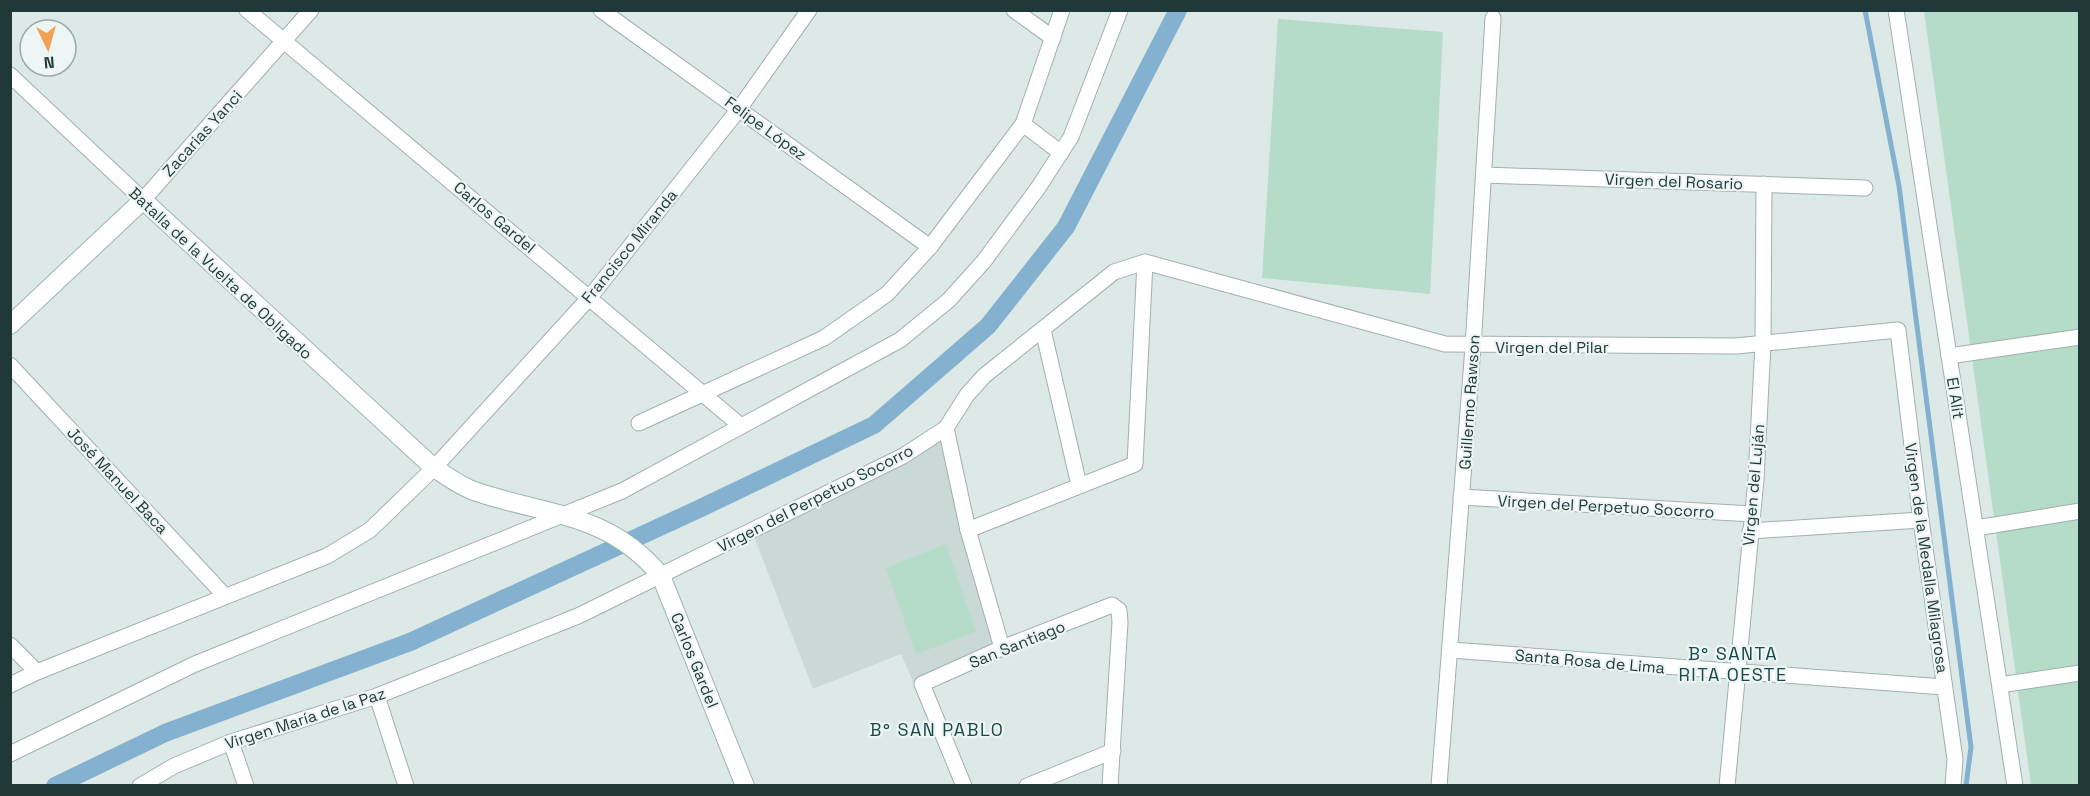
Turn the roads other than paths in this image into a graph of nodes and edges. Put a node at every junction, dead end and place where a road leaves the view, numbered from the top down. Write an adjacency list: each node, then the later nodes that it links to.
1 (247, 10): 11 (street, Carlos Gardel)
2 (310, 10): 11 (street, Zacarias Yanci)
3 (601, 10): 13 (street, Felipe López)
4 (809, 10): 13 (street, Francisco Miranda)
5 (1014, 10): 10 (street)
6 (1062, 10): 10 (street)
7 (1120, 10): 15 (street)
8 (1896, 10): 29 (street, El Alit)
9 (1493, 18): 16 (street, Guillermo Rawson)
10 (1053, 38): 14 (street)
11 (284, 41): 19 (street, Zacarias Yanci); 22 (street, Carlos Gardel)
12 (10, 75): 19 (street, Batalla de la Vuelta de Obligado)
13 (739, 109): 20 (street, Felipe López); 22 (street, Francisco Miranda)
14 (1023, 124): 15 (street); 20 (street)
15 (1061, 153): 33 (street)
16 (1484, 175): 17 (street, Virgen del Rosario); 28 (street, Guillermo Rawson)
17 (1764, 184): 18 (street, Virgen del Rosario); 27 (street, Virgen del Luján)
18 (1865, 188)
19 (143, 200): 23 (street, Zacarias Yanci); 35 (street, Batalla de la Vuelta de Obligado)
20 (930, 247): 31 (street)
21 (1145, 262): 24 (street, Virgen del Perpetuo Socorro); 28 (street, Virgen del Pilar); 36 (street)
22 (590, 297): 31 (street, Carlos Gardel); 35 (street, Francisco Miranda)
23 (10, 326)
24 (1043, 330): 34 (street, Virgen del Perpetuo Socorro); 36 (street)
25 (1898, 330): 27 (street, Virgen del Pilar); 41 (street, Virgen de la Medalla Milagrosa)
26 (2079, 337): 29 (street)
27 (1763, 344): 28 (street, Virgen del Pilar); 39 (street, Virgen del Luján)
28 (1473, 347): 37 (street, Guillermo Rawson)
29 (1949, 356): 42 (street, El Alit)
30 (10, 365): 46 (street, José Manuel Baca)
31 (704, 395): 32 (street); 33 (street, Carlos Gardel)
32 (639, 423)
33 (741, 426): 40 (street)
34 (946, 428): 43 (street); 45 (street, Virgen del Perpetuo Socorro)
35 (434, 468): 40 (street, Batalla de la Vuelta de Obligado); 46 (street, Francisco Miranda)
36 (1079, 485): 43 (street)
37 (1461, 497): 39 (street, Virgen del Perpetuo Socorro); 49 (street, Guillermo Rawson)
38 (2079, 511): 42 (street)
39 (1752, 514): 44 (street, Virgen del Luján)
40 (564, 515): 45 (street, Carlos Gardel); 60 (street)
41 (1920, 520): 44 (street); 56 (street, Virgen de la Medalla Milagrosa)
42 (1976, 528): 55 (street, El Alit)
43 (969, 530): 48 (street)
44 (1750, 531): 52 (street, Virgen del Luján)
45 (661, 576): 50 (street, Virgen del Perpetuo Socorro); 64 (street, Carlos Gardel)
46 (225, 596): 51 (street, Francisco Miranda)
47 (10, 645): 51 (street)
48 (1002, 648): 59 (street, San Santiago); 65 (street, San Santiago)
49 (1451, 650): 52 (street, Santa Rosa de Lima); 68 (street, Guillermo Rawson)
50 (474, 658): 57 (street, Virgen María de la Paz)
51 (36, 672): 54 (street, Francisco Miranda)
52 (1737, 673): 56 (street, Santa Rosa de Lima); 69 (street, Virgen del Luján)
53 (2079, 673): 55 (street)
54 (10, 685)
55 (2000, 685): 71 (street, El Alit)
56 (1944, 687): 70 (street, Virgen de la Medalla Milagrosa)
57 (377, 696): 58 (street, Virgen María de la Paz); 63 (street)
58 (231, 742): 61 (street, Virgen María de la Paz); 62 (street)
59 (1113, 751): 66 (street); 67 (street)
60 (10, 754)
61 (140, 786)
62 (246, 786)
63 (406, 786)
64 (745, 786)
65 (964, 786)
66 (1027, 786)
67 (1110, 786)
68 (1439, 786)
69 (1727, 786)
70 (1953, 786)
71 (2015, 786)

